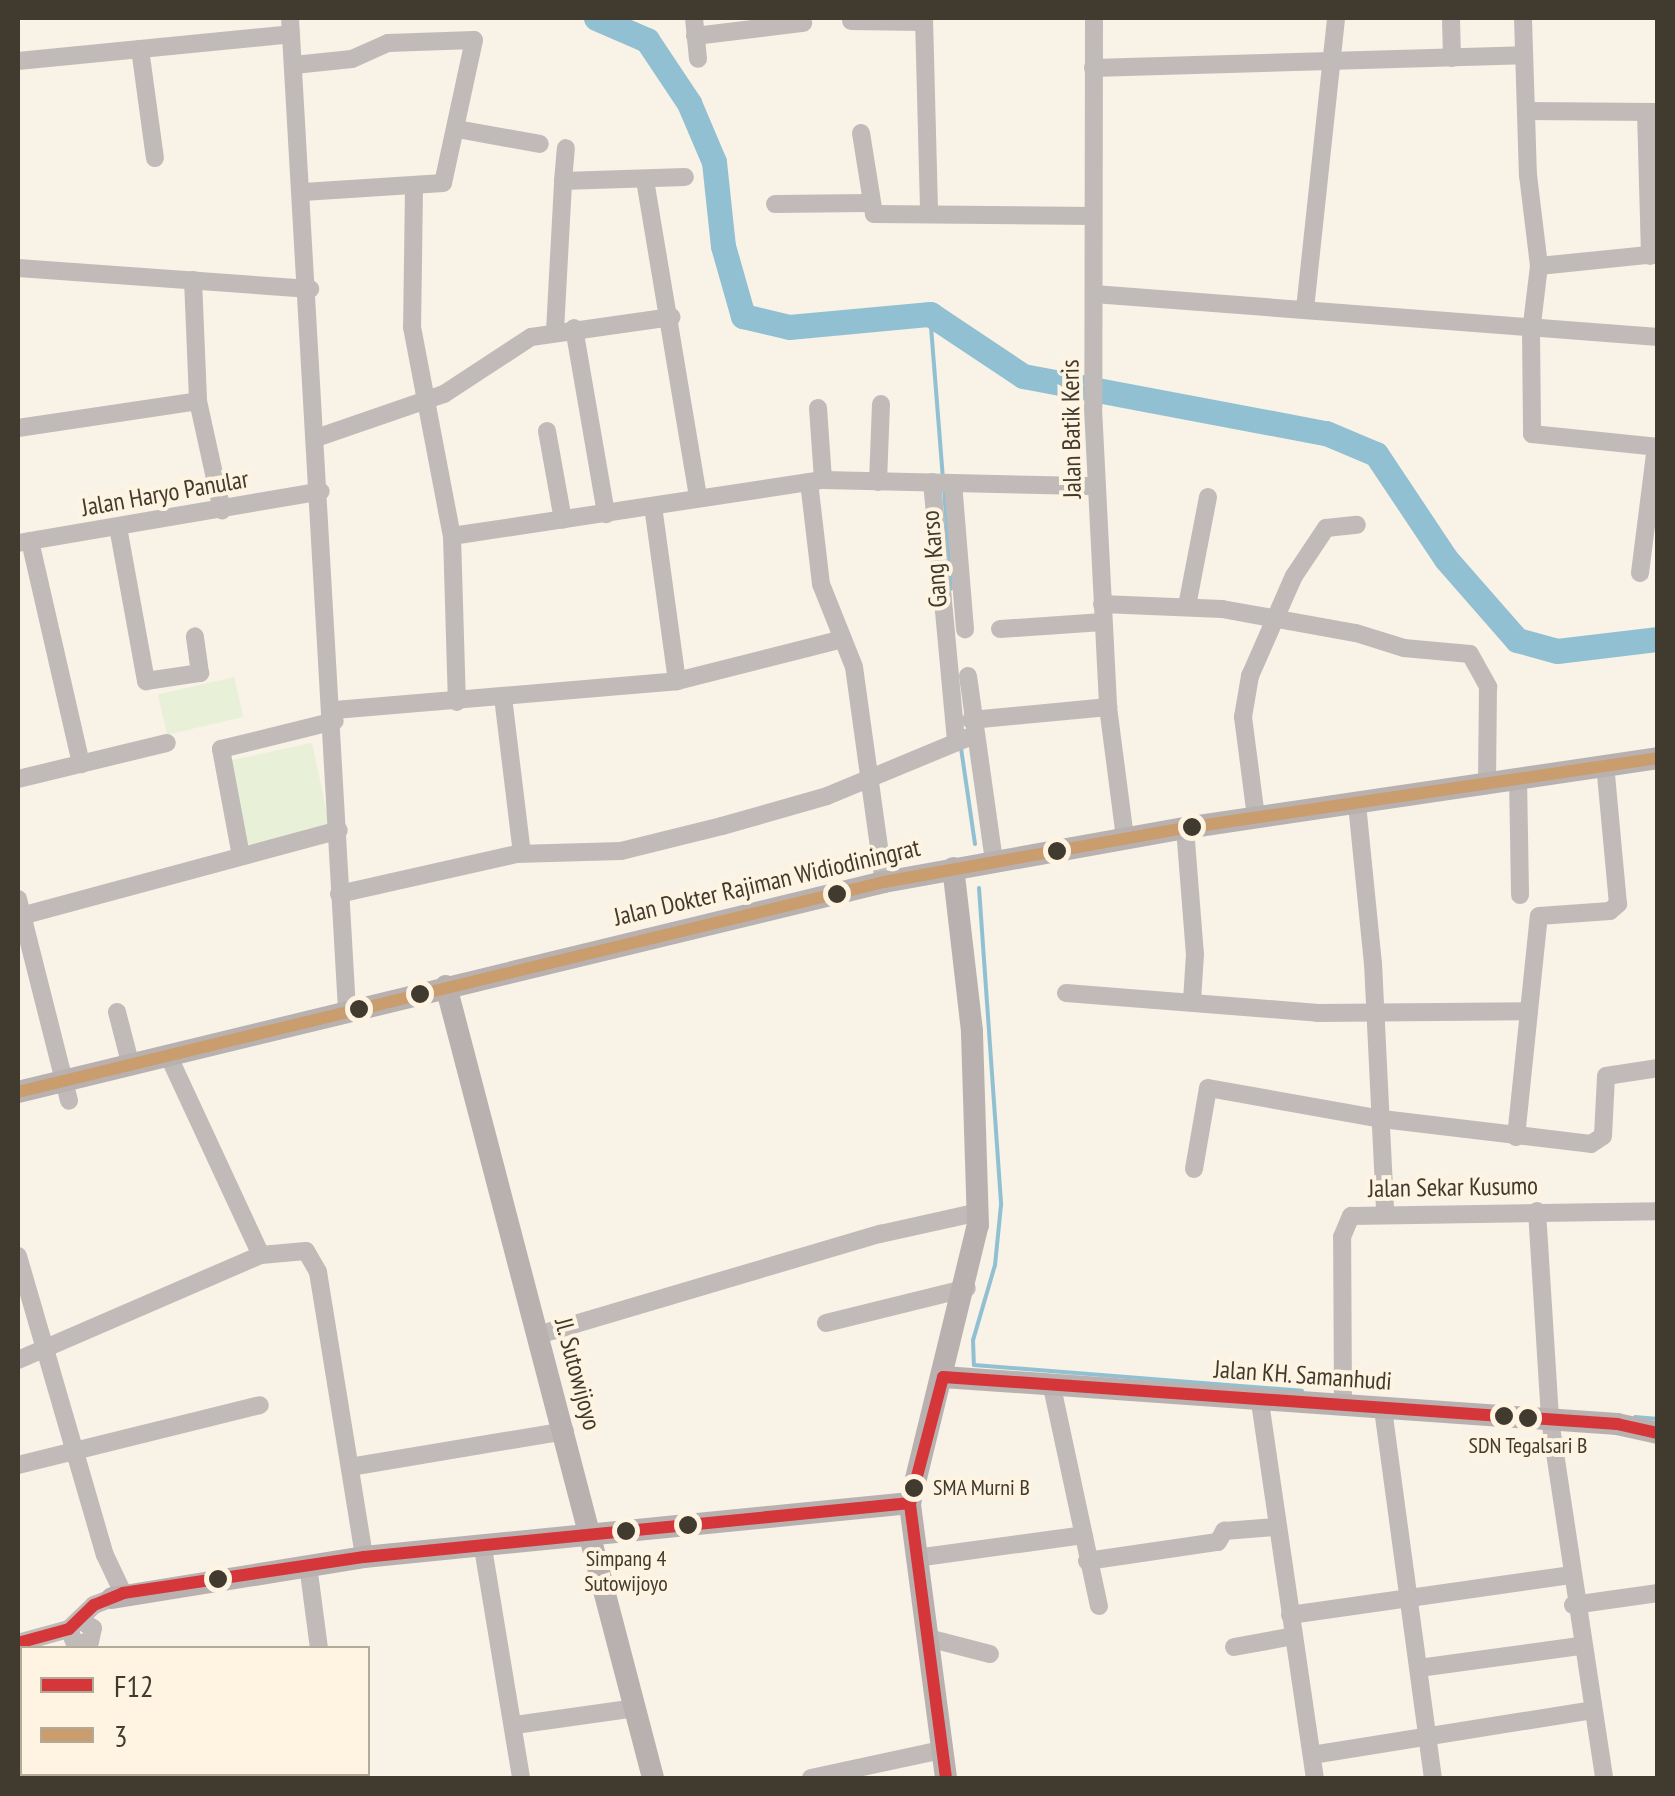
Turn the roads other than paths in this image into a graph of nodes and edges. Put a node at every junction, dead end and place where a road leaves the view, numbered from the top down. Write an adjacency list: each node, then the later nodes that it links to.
1 (1094, 18): 18 (street, Jalan Batik Keris)
2 (1336, 18): 16 (street)
3 (1451, 18): 13 (street)
4 (1523, 18): 12 (street)
5 (924, 20): 6 (street); 33 (street)
6 (850, 21)
7 (760, 23): 8 (street); 10 (street)
8 (803, 23)
9 (291, 26): 11 (street); 17 (street)
10 (695, 26): 14 (street)
11 (140, 49): 15 (street); 25 (street)
12 (1523, 55): 13 (street); 19 (street)
13 (1452, 58): 16 (street)
14 (698, 59)
15 (18, 61)
16 (1334, 62): 18 (street); 41 (street)
17 (294, 65): 21 (street); 30 (street)
18 (1093, 68): 34 (street, Jalan Batik Keris)
19 (1526, 111): 20 (street); 36 (street)
20 (1652, 112): 35 (street)
21 (457, 129): 23 (street); 29 (street)
22 (861, 132): 31 (street)
23 (540, 144)
24 (566, 148): 27 (street)
25 (155, 158)
26 (685, 177): 28 (street)
27 (562, 180): 28 (street); 43 (street)
28 (645, 180): 42 (street)
29 (414, 188): 30 (street); 47 (street)
30 (303, 192): 39 (street)
31 (867, 203): 32 (street); 33 (street)
32 (775, 204)
33 (929, 214): 34 (street)
34 (1093, 216): 40 (street, Jalan Batik Keris)
35 (1654, 255): 36 (street)
36 (1540, 266): 44 (street)
37 (18, 268): 38 (street)
38 (193, 280): 39 (street); 46 (street)
39 (310, 289): 52 (street)
40 (1094, 294): 41 (street); 57 (street, Jalan Batik Keris)
41 (1305, 309): 44 (street)
42 (672, 317): 43 (street); 60 (street)
43 (565, 330): 47 (street); 63 (street)
44 (1531, 332): 45 (street); 53 (street)
45 (1658, 337)
46 (198, 401): 50 (street); 62 (street)
47 (423, 402): 52 (street); 67 (street)
48 (881, 404): 55 (street)
49 (818, 408): 54 (street)
50 (18, 428)
51 (547, 431): 64 (street)
52 (318, 437): 58 (street)
53 (1657, 447): 69 (street)
54 (816, 481): 55 (street); 60 (street); 76 (street)
55 (878, 482): 56 (street)
56 (942, 483): 57 (street); 74 (street, Gang Karso); 83 (street)
57 (1097, 486): 71 (street, Jalan Batik Keris)
58 (321, 491): 62 (street, Jalan Haryo Panular); 82 (street)
59 (1208, 497): 70 (street)
60 (698, 498): 61 (street)
61 (653, 506): 63 (street); 78 (street)
62 (222, 510): 66 (street, Jalan Haryo Panular)
63 (606, 514): 64 (street)
64 (563, 520): 67 (street)
65 (1356, 525): 72 (street)
66 (118, 527): 68 (street, Jalan Haryo Panular); 75 (street)
67 (452, 536): 80 (street)
68 (24, 542): 86 (street)
69 (1640, 573)
70 (1187, 606): 71 (street); 72 (street)
71 (1102, 613): 73 (street); 81 (street, Jalan Batik Keris)
72 (1275, 620): 91 (street); 93 (street)
73 (1000, 628)
74 (965, 630)
75 (195, 636)
76 (843, 639): 78 (street); 88 (street)
77 (968, 676): 83 (street)
78 (678, 681): 79 (street)
79 (503, 698): 80 (street); 97 (street)
80 (457, 702): 82 (street)
81 (1108, 707): 83 (street); 96 (street, Jalan Batik Keris)
82 (335, 716): 95 (street); 98 (street)
83 (964, 735): 88 (street); 99 (street)
84 (168, 743): 86 (street)
85 (1658, 758): 87 (main road, Jalan Dokter Rajiman Widiodiningrat)
86 (82, 764): 90 (street)
87 (1606, 765): 89 (main road, Jalan Dokter Rajiman Widiodiningrat); 111 (street)
88 (867, 777): 97 (street); 101 (street)
89 (1518, 778): 91 (main road, Jalan Dokter Rajiman Widiodiningrat); 103 (street)
90 (18, 779)
91 (1486, 782): 92 (main road, Jalan Dokter Rajiman Widiodiningrat)
92 (1356, 804): 93 (main road, Jalan Dokter Rajiman Widiodiningrat); 110 (street)
93 (1256, 816): 94 (main road, Jalan Dokter Rajiman Widiodiningrat)
94 (1184, 828): 96 (main road, Jalan Dokter Rajiman Widiodiningrat); 108 (street)
95 (338, 830): 98 (street); 102 (street)
96 (1125, 838): 99 (main road, Jalan Dokter Rajiman Widiodiningrat)
97 (522, 853): 102 (street)
98 (241, 856): 104 (street)
99 (994, 861): 100 (main road, Jalan Dokter Rajiman Widiodiningrat)
100 (953, 868): 101 (main road, Jalan Dokter Rajiman Widiodiningrat); 123 (main road)
101 (884, 882): 106 (main road, Jalan Dokter Rajiman Widiodiningrat)
102 (339, 894): 109 (street)
103 (1520, 895)
104 (19, 907): 105 (street)
105 (25, 967): 116 (street)
106 (446, 986): 109 (main road, Jalan Dokter Rajiman Widiodiningrat); 129 (main road, Jl. Sutowijoyo)
107 (1066, 994): 108 (street)
108 (1192, 1000): 110 (street)
109 (347, 1010): 113 (main road, Jalan Dokter Rajiman Widiodiningrat)
110 (1374, 1011): 111 (street); 118 (street)
111 (1529, 1011): 119 (street)
112 (118, 1012): 114 (street)
113 (169, 1058): 114 (main road, Jalan Dokter Rajiman Widiodiningrat); 125 (street)
114 (131, 1066): 116 (main road, Jalan Dokter Rajiman Widiodiningrat)
115 (1658, 1068): 119 (street)
116 (66, 1091): 117 (main road, Jalan Dokter Rajiman Widiodiningrat)
117 (18, 1092)
118 (1382, 1119): 119 (street); 120 (street); 124 (street)
119 (1516, 1137)
120 (1194, 1169)
121 (1536, 1211): 122 (street, Jalan Sekar Kusumo); 124 (street, Jalan Sekar Kusumo); 138 (street)
122 (1658, 1211)
123 (979, 1212): 127 (main road); 129 (street)
124 (1385, 1212): 135 (street, Jalan Sekar Kusumo)
125 (261, 1255): 130 (street); 143 (street)
126 (18, 1256): 130 (street)
127 (967, 1288): 128 (street); 132 (main road)
128 (826, 1323)
129 (538, 1335): 139 (main road, Jl. Sutowijoyo)
130 (46, 1351): 131 (street); 141 (street)
131 (18, 1360)
132 (942, 1377): 133 (main road, Jalan KH. Samanhudi); 144 (main road)
133 (1052, 1386): 134 (main road, Jalan KH. Samanhudi); 146 (street)
134 (1260, 1402): 135 (main road, Jalan KH. Samanhudi); 145 (street)
135 (1343, 1402): 137 (main road, Jalan KH. Samanhudi)
136 (260, 1405): 141 (street)
137 (1383, 1410): 138 (main road, Jalan KH. Samanhudi); 156 (street)
138 (1549, 1412): 140 (main road, Jalan KH. Samanhudi); 153 (street)
139 (565, 1431): 143 (street); 147 (main road, Jl. Sutowijoyo)
140 (1658, 1433)
141 (74, 1450): 142 (street); 155 (street)
142 (18, 1465)
143 (350, 1468): 149 (street)
144 (910, 1503): 147 (main road); 150 (main road)
145 (1276, 1527): 151 (street); 159 (street)
146 (1083, 1534): 150 (street); 151 (street)
147 (594, 1538): 148 (main road); 169 (main road, Jl. Sutowijoyo)
148 (483, 1548): 149 (main road); 171 (street)
149 (364, 1558): 152 (main road)
150 (916, 1558): 162 (main road)
151 (1088, 1561): 158 (street)
152 (308, 1565): 155 (main road); 164 (street)
153 (1570, 1576): 156 (street); 157 (street)
154 (1658, 1594): 157 (street)
155 (118, 1595): 160 (street)
156 (1408, 1596): 159 (street); 168 (street)
157 (1573, 1605): 165 (street)
158 (1098, 1606)
159 (1290, 1615): 161 (street)
160 (81, 1634): 163 (street)
161 (1294, 1636): 166 (street); 174 (street)
162 (928, 1638): 167 (street); 173 (main road)
163 (20, 1643)
164 (319, 1646)
165 (1580, 1646): 168 (street); 170 (street)
166 (1234, 1647)
167 (990, 1654)
168 (1419, 1668): 172 (street)
169 (636, 1708): 171 (street); 176 (main road, Jl. Sutowijoyo)
170 (1592, 1710): 172 (street); 181 (street)
171 (515, 1725): 175 (street)
172 (1427, 1736): 174 (street); 180 (street)
173 (942, 1750): 177 (street); 178 (main road)
174 (1312, 1755): 179 (street)
175 (521, 1778)
176 (653, 1778)
177 (811, 1778)
178 (946, 1778)
179 (1316, 1778)
180 (1433, 1778)
181 (1604, 1778)

